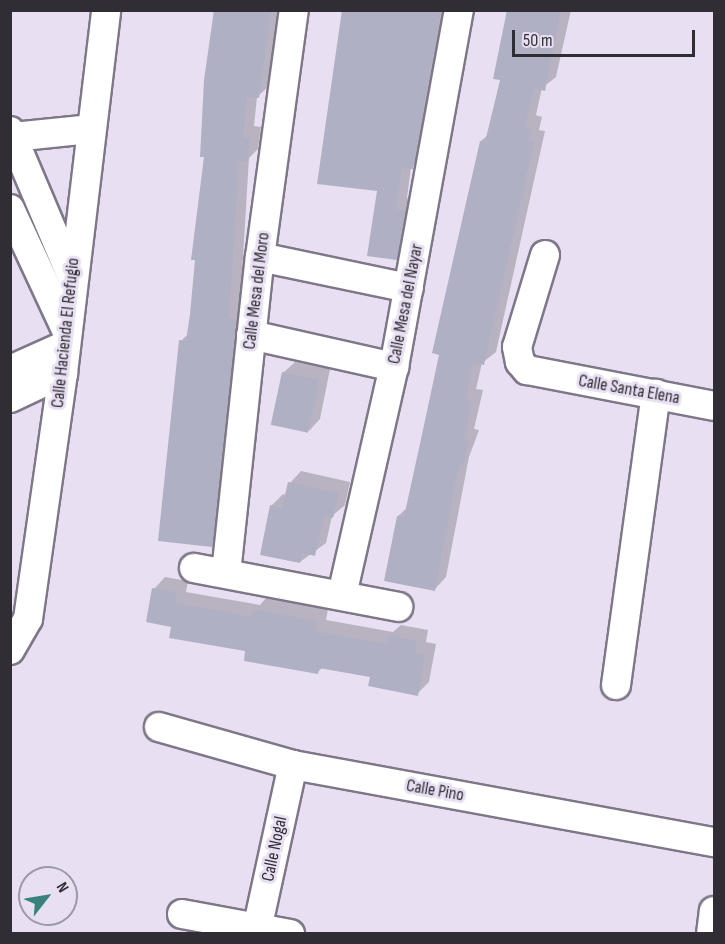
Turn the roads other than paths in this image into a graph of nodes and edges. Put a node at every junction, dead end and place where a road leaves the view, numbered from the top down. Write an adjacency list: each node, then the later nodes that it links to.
1 (106, 10): 4 (street, Calle Hacienda El Refugio)
2 (294, 10): 8 (street, Calle Mesa del Moro)
3 (459, 10): 10 (street, Calle Mesa del Nayar)
4 (90, 129): 5 (street); 9 (street, Calle Hacienda El Refugio)
5 (12, 134): 9 (street)
6 (10, 209): 12 (street)
7 (545, 255): 16 (street, Calle Santa Elena)
8 (260, 257): 10 (street); 11 (street, Calle Mesa del Moro)
9 (72, 277): 12 (street, Calle Hacienda El Refugio)
10 (409, 288): 13 (street, Calle Mesa del Nayar)
11 (251, 334): 13 (street); 20 (street, Calle Mesa del Moro)
12 (67, 339): 14 (street); 15 (street, Calle Hacienda El Refugio)
13 (394, 367): 21 (street, Calle Mesa del Nayar)
14 (10, 370)
15 (63, 373): 17 (street); 23 (street, Calle Hacienda El Refugio)
16 (656, 394): 18 (street, Calle Santa Elena); 25 (street)
17 (10, 398)
18 (714, 406)
19 (194, 568): 20 (street)
20 (226, 573): 21 (street)
21 (342, 595): 22 (street)
22 (398, 607)
23 (19, 621): 24 (street, Calle Hacienda El Refugio)
24 (10, 650)
25 (616, 684)
26 (159, 727): 27 (street, Calle Pino)
27 (293, 765): 28 (street, Calle Pino); 31 (street, Calle Nogal)
28 (714, 842)
29 (714, 910): 33 (street)
30 (182, 914): 31 (street)
31 (257, 931): 32 (street)
32 (290, 933)
33 (711, 933)

